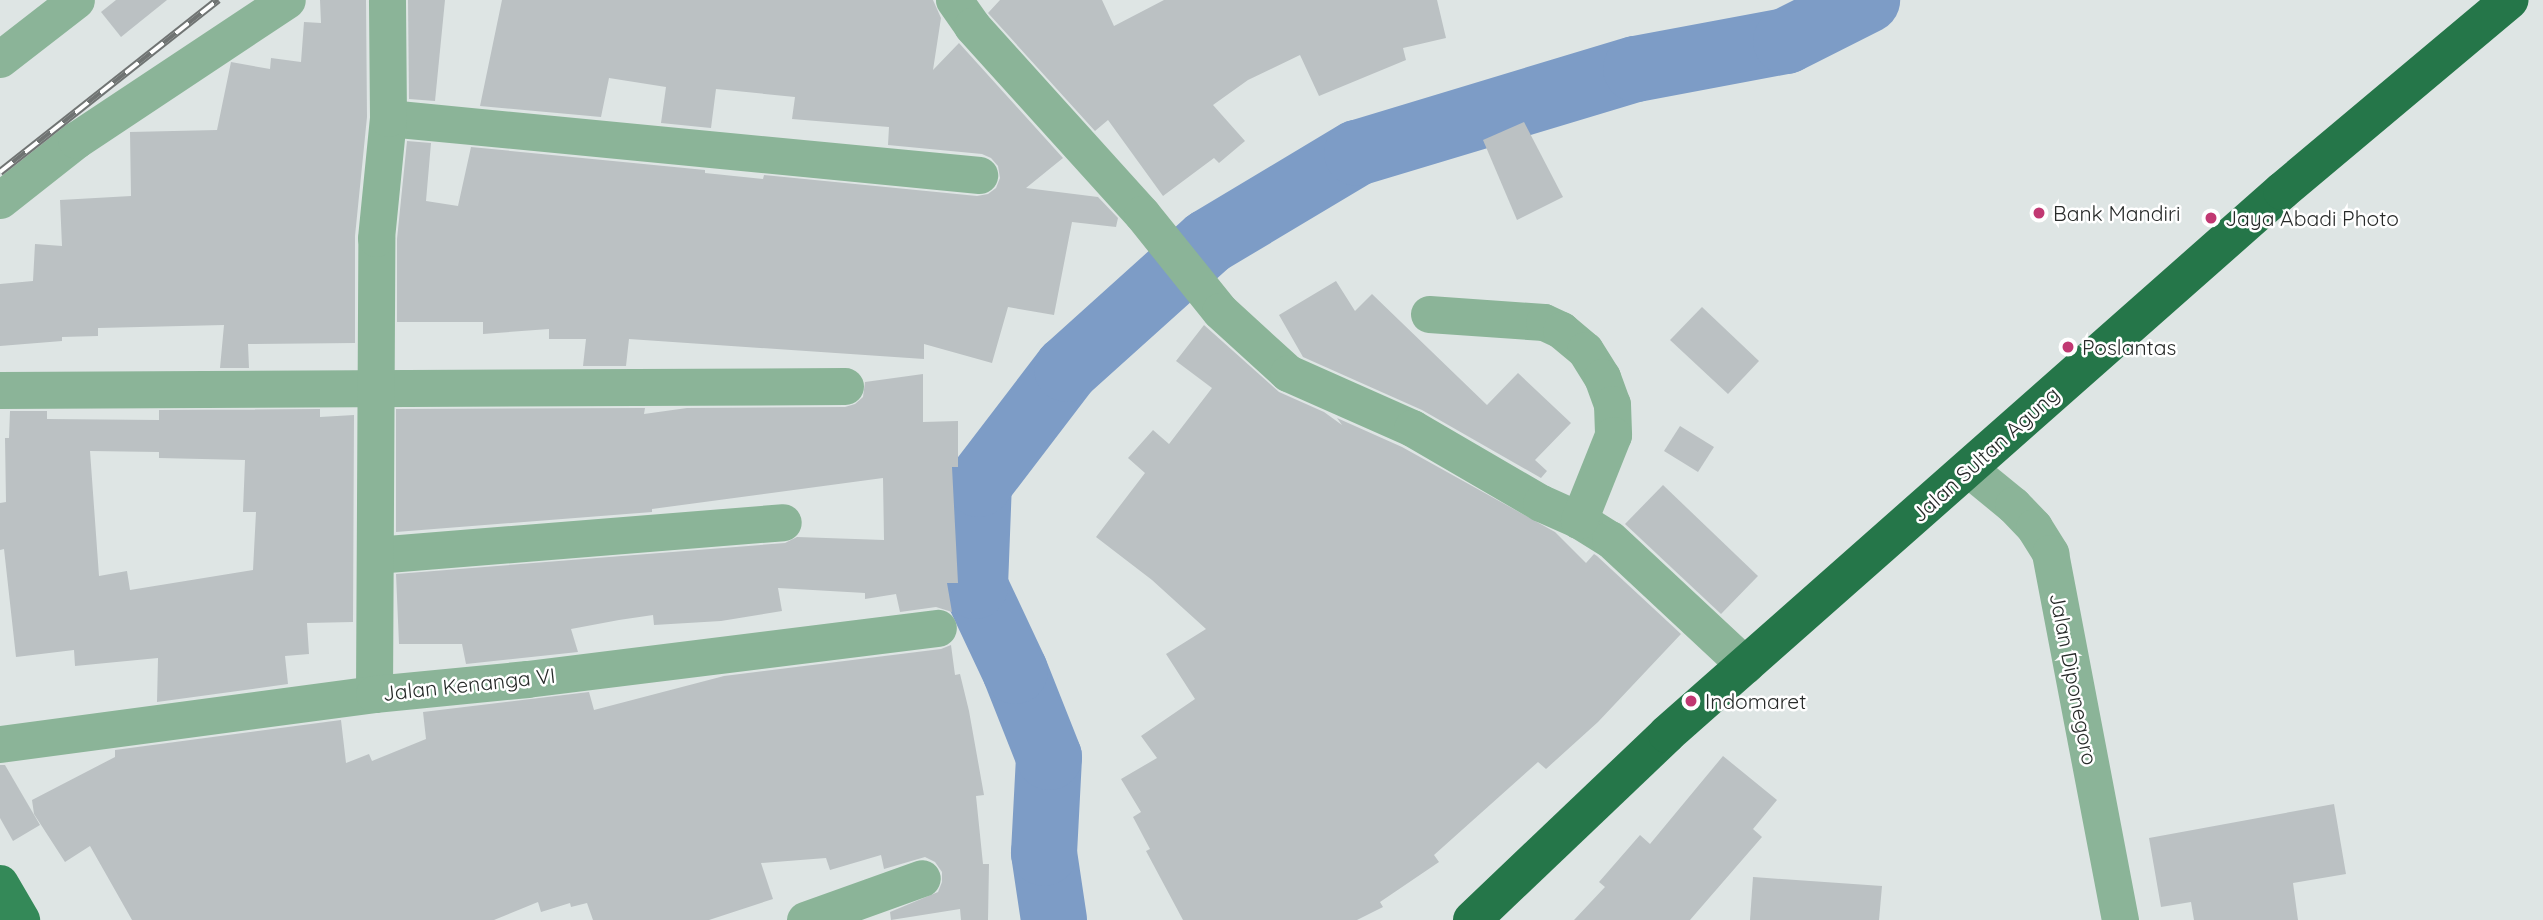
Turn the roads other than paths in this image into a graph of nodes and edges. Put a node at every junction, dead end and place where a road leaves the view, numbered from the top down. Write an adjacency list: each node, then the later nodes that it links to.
1 (76, 0): 6 (street)
2 (288, 0): 9 (street)
3 (387, 0): 7 (street)
4 (954, 0): 15 (street)
5 (2510, 0): 14 (highway, Jalan Sultan Agung)
6 (0, 59)
7 (388, 118): 8 (street); 13 (street)
8 (979, 175)
9 (0, 200)
10 (1429, 314): 15 (street)
11 (845, 387): 13 (street)
12 (0, 390): 13 (street)
13 (377, 390): 17 (street)
14 (1969, 469): 19 (highway, Jalan Sultan Agung); 27 (street, Jalan Diponegoro)
15 (1579, 520): 19 (street)
16 (783, 522): 17 (street)
17 (375, 555): 20 (street)
18 (938, 628): 20 (street, Jalan Kenanga VI)
19 (1745, 665): 26 (highway, Jalan Sultan Agung)
20 (374, 694): 21 (street, Jalan Kenanga VI)
21 (0, 744)
22 (922, 878): 25 (street)
23 (0, 884): 24 (main road)
24 (21, 920)
25 (805, 920)
26 (1472, 920)
27 (2120, 920)

